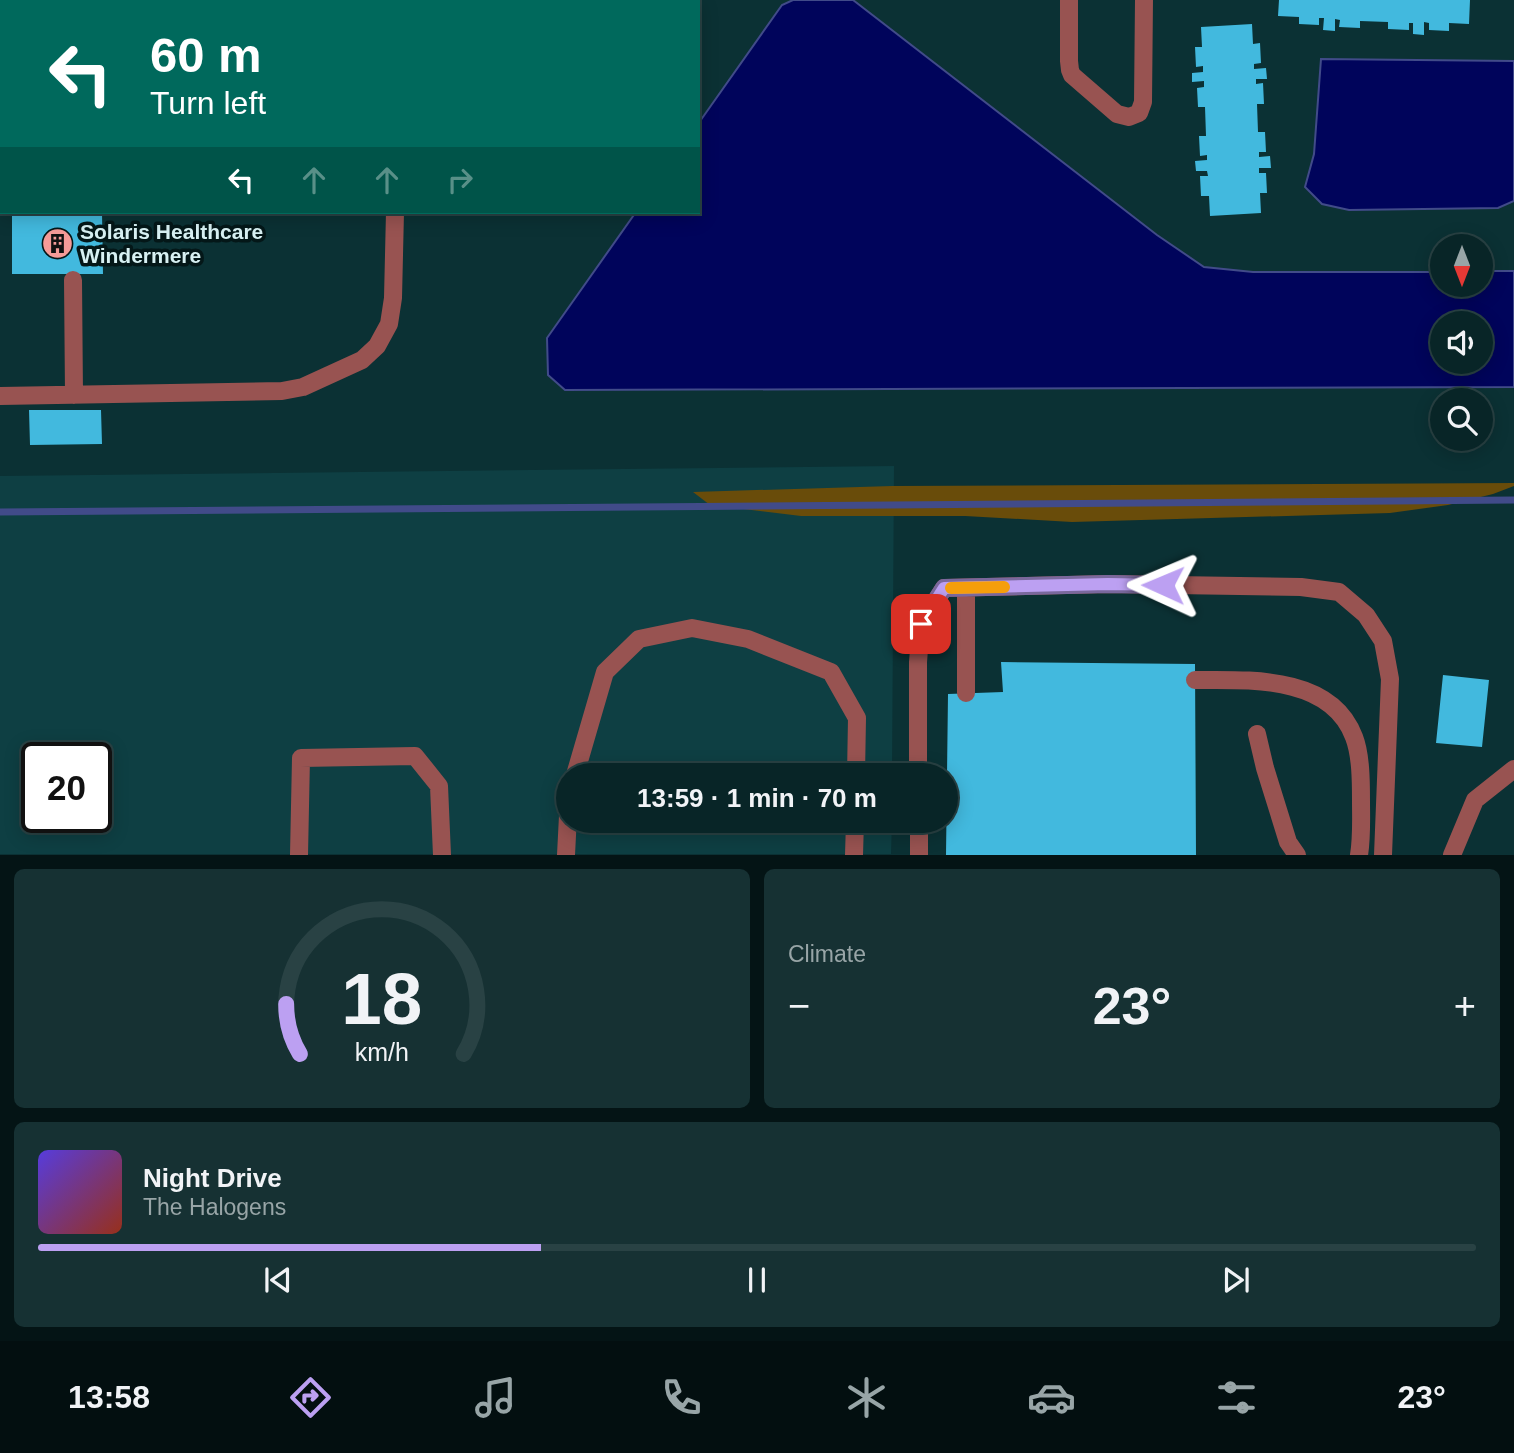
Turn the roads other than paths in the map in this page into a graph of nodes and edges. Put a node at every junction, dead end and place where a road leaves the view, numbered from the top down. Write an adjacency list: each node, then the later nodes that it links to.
1 (1069, 0): 2 (lane)
2 (1144, 0)
3 (395, 214): 5 (lane)
4 (73, 280): 5 (lane)
5 (74, 395): 6 (lane)
6 (0, 396)
7 (966, 588): 9 (lane); 13 (lane); 25 (lane)
8 (1195, 680): 24 (lane)
9 (966, 693)
10 (1257, 734): 23 (lane)
11 (578, 763): 12 (lane)
12 (856, 763)
13 (918, 763)
14 (1514, 769): 26 (lane)
15 (567, 833): 20 (lane)
16 (855, 833): 21 (lane)
17 (919, 833): 22 (lane)
18 (299, 855): 19 (lane)
19 (442, 855)
20 (566, 855)
21 (854, 855)
22 (919, 855)
23 (1297, 855)
24 (1359, 855)
25 (1383, 855)
26 (1452, 855)

